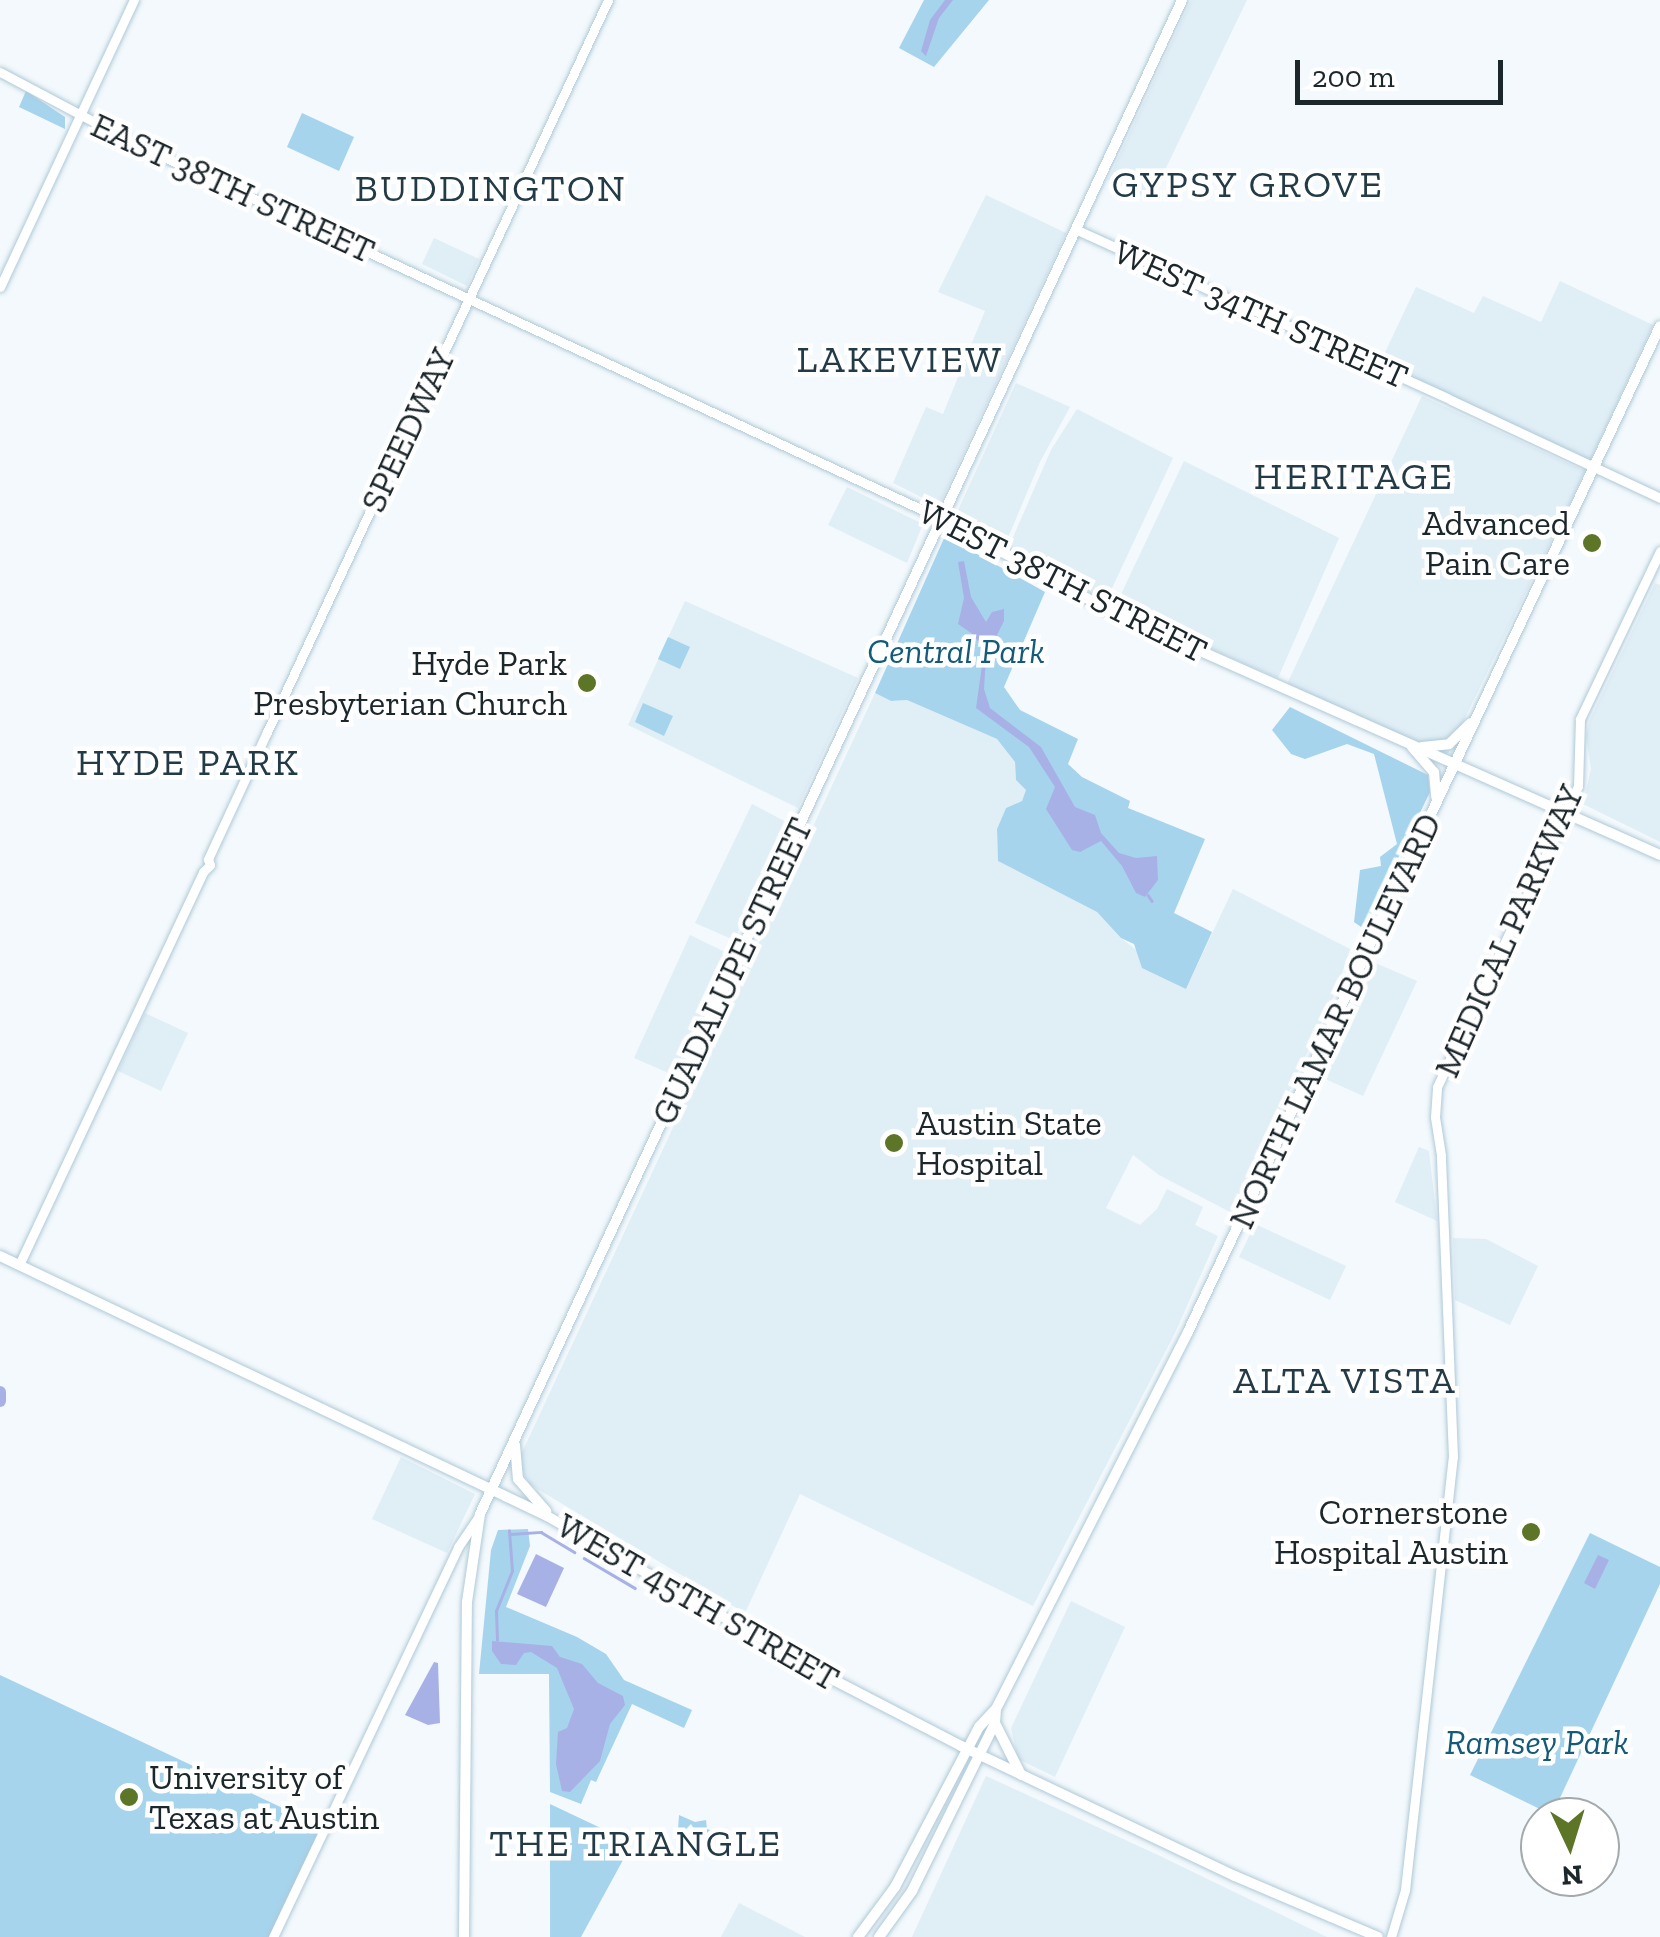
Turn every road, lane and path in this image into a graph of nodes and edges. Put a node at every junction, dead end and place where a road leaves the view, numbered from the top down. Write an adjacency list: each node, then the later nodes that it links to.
1 (134, 0): 5 (street)
2 (608, 0): 8 (street, SPEEDWAY)
3 (1182, 0): 6 (main road, GUADALUPE STREET)
4 (0, 72): 5 (street, EAST 38TH STREET)
5 (80, 116): 7 (street); 8 (street, EAST 38TH STREET)
6 (1075, 229): 10 (street, WEST 34TH STREET); 12 (main road, GUADALUPE STREET)
7 (0, 287)
8 (469, 298): 12 (street, WEST 38TH STREET); 21 (street, SPEEDWAY)
9 (1660, 326): 10 (main road, NORTH LAMAR BOULEVARD)
10 (1597, 466): 11 (street, WEST 34TH STREET); 14 (main road, NORTH LAMAR BOULEVARD)
11 (1660, 498)
12 (942, 518): 15 (main road, WEST 38TH STREET); 22 (main road, GUADALUPE STREET)
13 (1660, 550): 18 (street, MEDICAL PARKWAY)
14 (1476, 719): 15 (main road); 16 (main road, NORTH LAMAR BOULEVARD)
15 (1410, 745): 16 (main road, WEST 38TH STREET); 17 (main road)
16 (1454, 764): 17 (main road, NORTH LAMAR BOULEVARD); 18 (main road, WEST 38TH STREET)
17 (1436, 803): 26 (main road, NORTH LAMAR BOULEVARD)
18 (1565, 814): 19 (main road, WEST 38TH STREET); 41 (street, MEDICAL PARKWAY)
19 (1660, 855)
20 (0, 1256): 21 (main road, WEST 45TH STREET)
21 (19, 1265): 23 (main road, WEST 45TH STREET)
22 (516, 1434): 23 (main road, GUADALUPE STREET); 25 (main road)
23 (491, 1487): 24 (main road, GUADALUPE STREET); 25 (main road, WEST 45TH STREET)
24 (480, 1514): 35 (street, GUADALUPE STREET); 36 (main road)
25 (554, 1520): 29 (main road, WEST 45TH STREET)
26 (996, 1709): 27 (main road, NORTH LAMAR BOULEVARD); 28 (main road, NORTH LAMAR BOULEVARD)
27 (996, 1723): 31 (main road, NORTH LAMAR BOULEVARD); 32 (main road)
28 (979, 1727): 29 (main road); 30 (main road, NORTH LAMAR BOULEVARD)
29 (944, 1738): 30 (main road, WEST 45TH STREET)
30 (967, 1749): 31 (main road, WEST 45TH STREET); 33 (main road, NORTH LAMAR BOULEVARD)
31 (979, 1756): 32 (main road, WEST 45TH STREET); 38 (main road, NORTH LAMAR BOULEVARD)
32 (1022, 1776): 34 (main road, WEST 45TH STREET)
33 (878, 1913): 37 (main road, NORTH LAMAR BOULEVARD); 38 (main road)
34 (1332, 1920): 39 (main road); 40 (main road, WEST 45TH STREET)
35 (274, 1937)
36 (464, 1937)
37 (858, 1937)
38 (878, 1937)
39 (1354, 1937)
40 (1378, 1937)
41 (1392, 1937)

